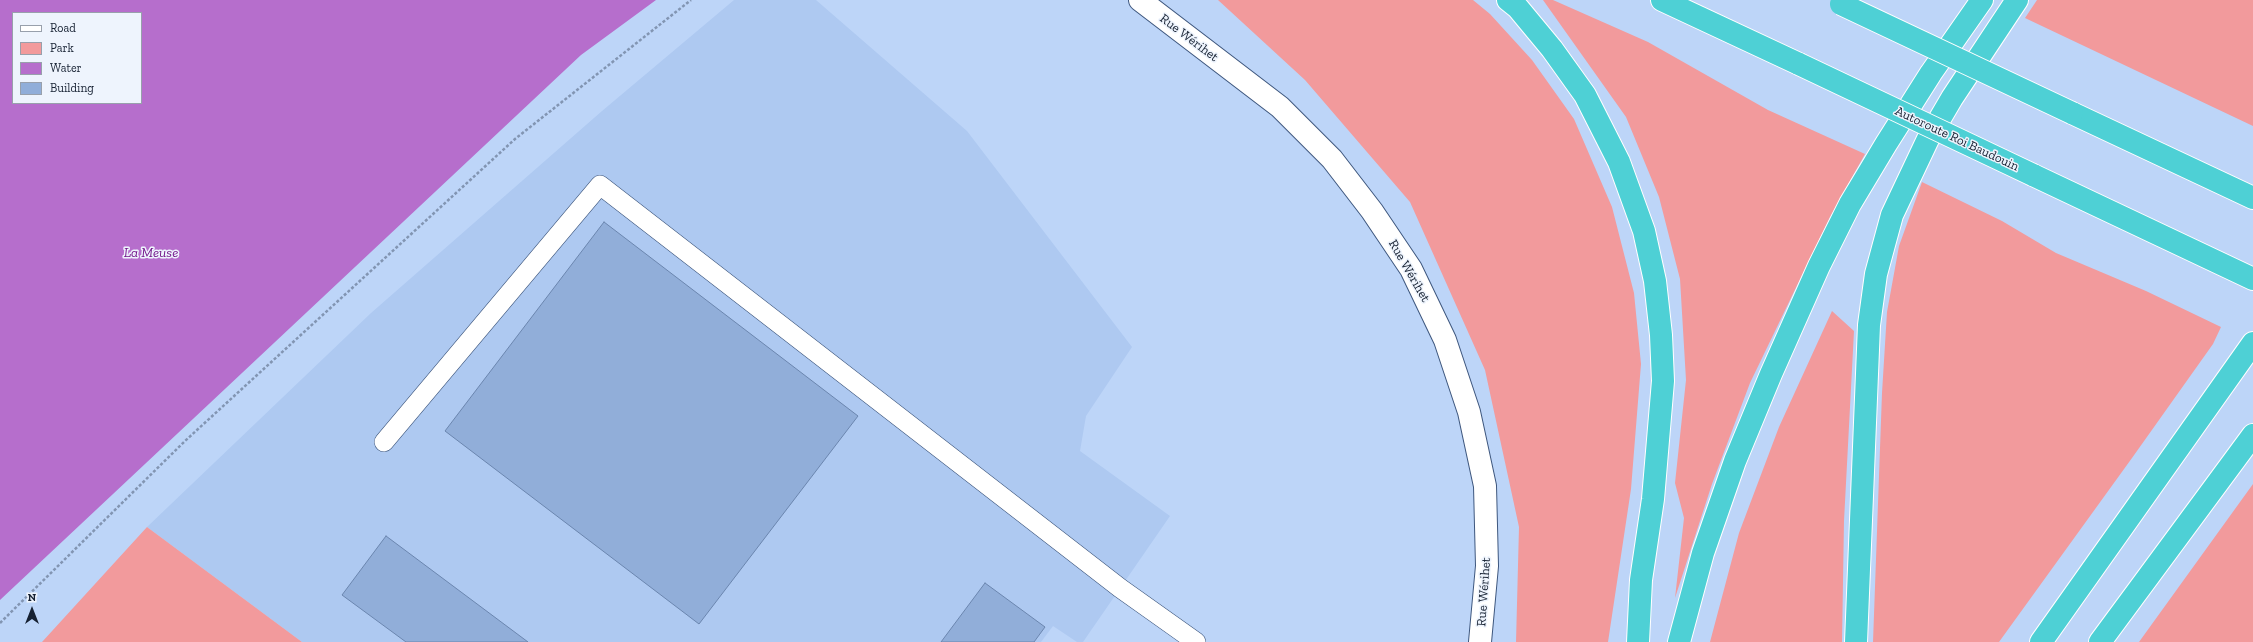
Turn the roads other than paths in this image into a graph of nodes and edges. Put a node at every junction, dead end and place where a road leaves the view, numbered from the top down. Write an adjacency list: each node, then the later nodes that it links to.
1 (1140, 0): 14 (street, Rue Wérihet)
2 (1508, 0): 12 (highway)
3 (1662, 0): 8 (highway, Autoroute Roi Baudouin, bridge)
4 (1982, 0): 17 (highway)
5 (2018, 0): 18 (highway)
6 (1836, 2): 7 (highway, bridge)
7 (2253, 198)
8 (2253, 279)
9 (2253, 343): 19 (highway)
10 (2253, 435): 20 (highway)
11 (384, 442): 13 (lane)
12 (1641, 580): 15 (highway); 16 (highway)
13 (1196, 642)
14 (1480, 642)
15 (1624, 642)
16 (1638, 642)
17 (1680, 642)
18 (1856, 642)
19 (2041, 642)
20 (2100, 642)

